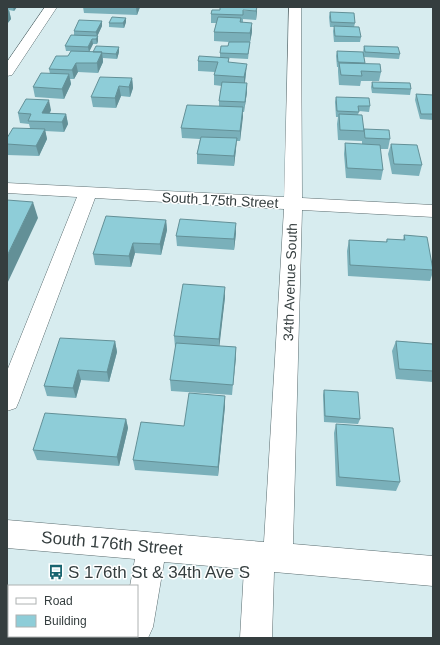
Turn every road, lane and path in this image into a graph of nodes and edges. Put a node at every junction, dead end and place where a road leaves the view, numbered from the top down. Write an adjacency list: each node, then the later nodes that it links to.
1 (51, 7): 3 (street)
2 (295, 7): 6 (street, 34th Avenue South)
3 (7, 72)
4 (7, 188): 5 (street, South 175th Street)
5 (88, 193): 6 (street, South 175th Street); 8 (street)
6 (293, 204): 7 (street, South 175th Street); 11 (street, 34th Avenue South)
7 (433, 211)
8 (7, 401)
9 (7, 534): 10 (street, South 176th Street)
10 (152, 547): 11 (street, South 176th Street); 13 (street)
11 (269, 557): 12 (street, South 176th Street); 14 (street, 34th Avenue South)
12 (433, 571)
13 (138, 620)
14 (256, 638)

